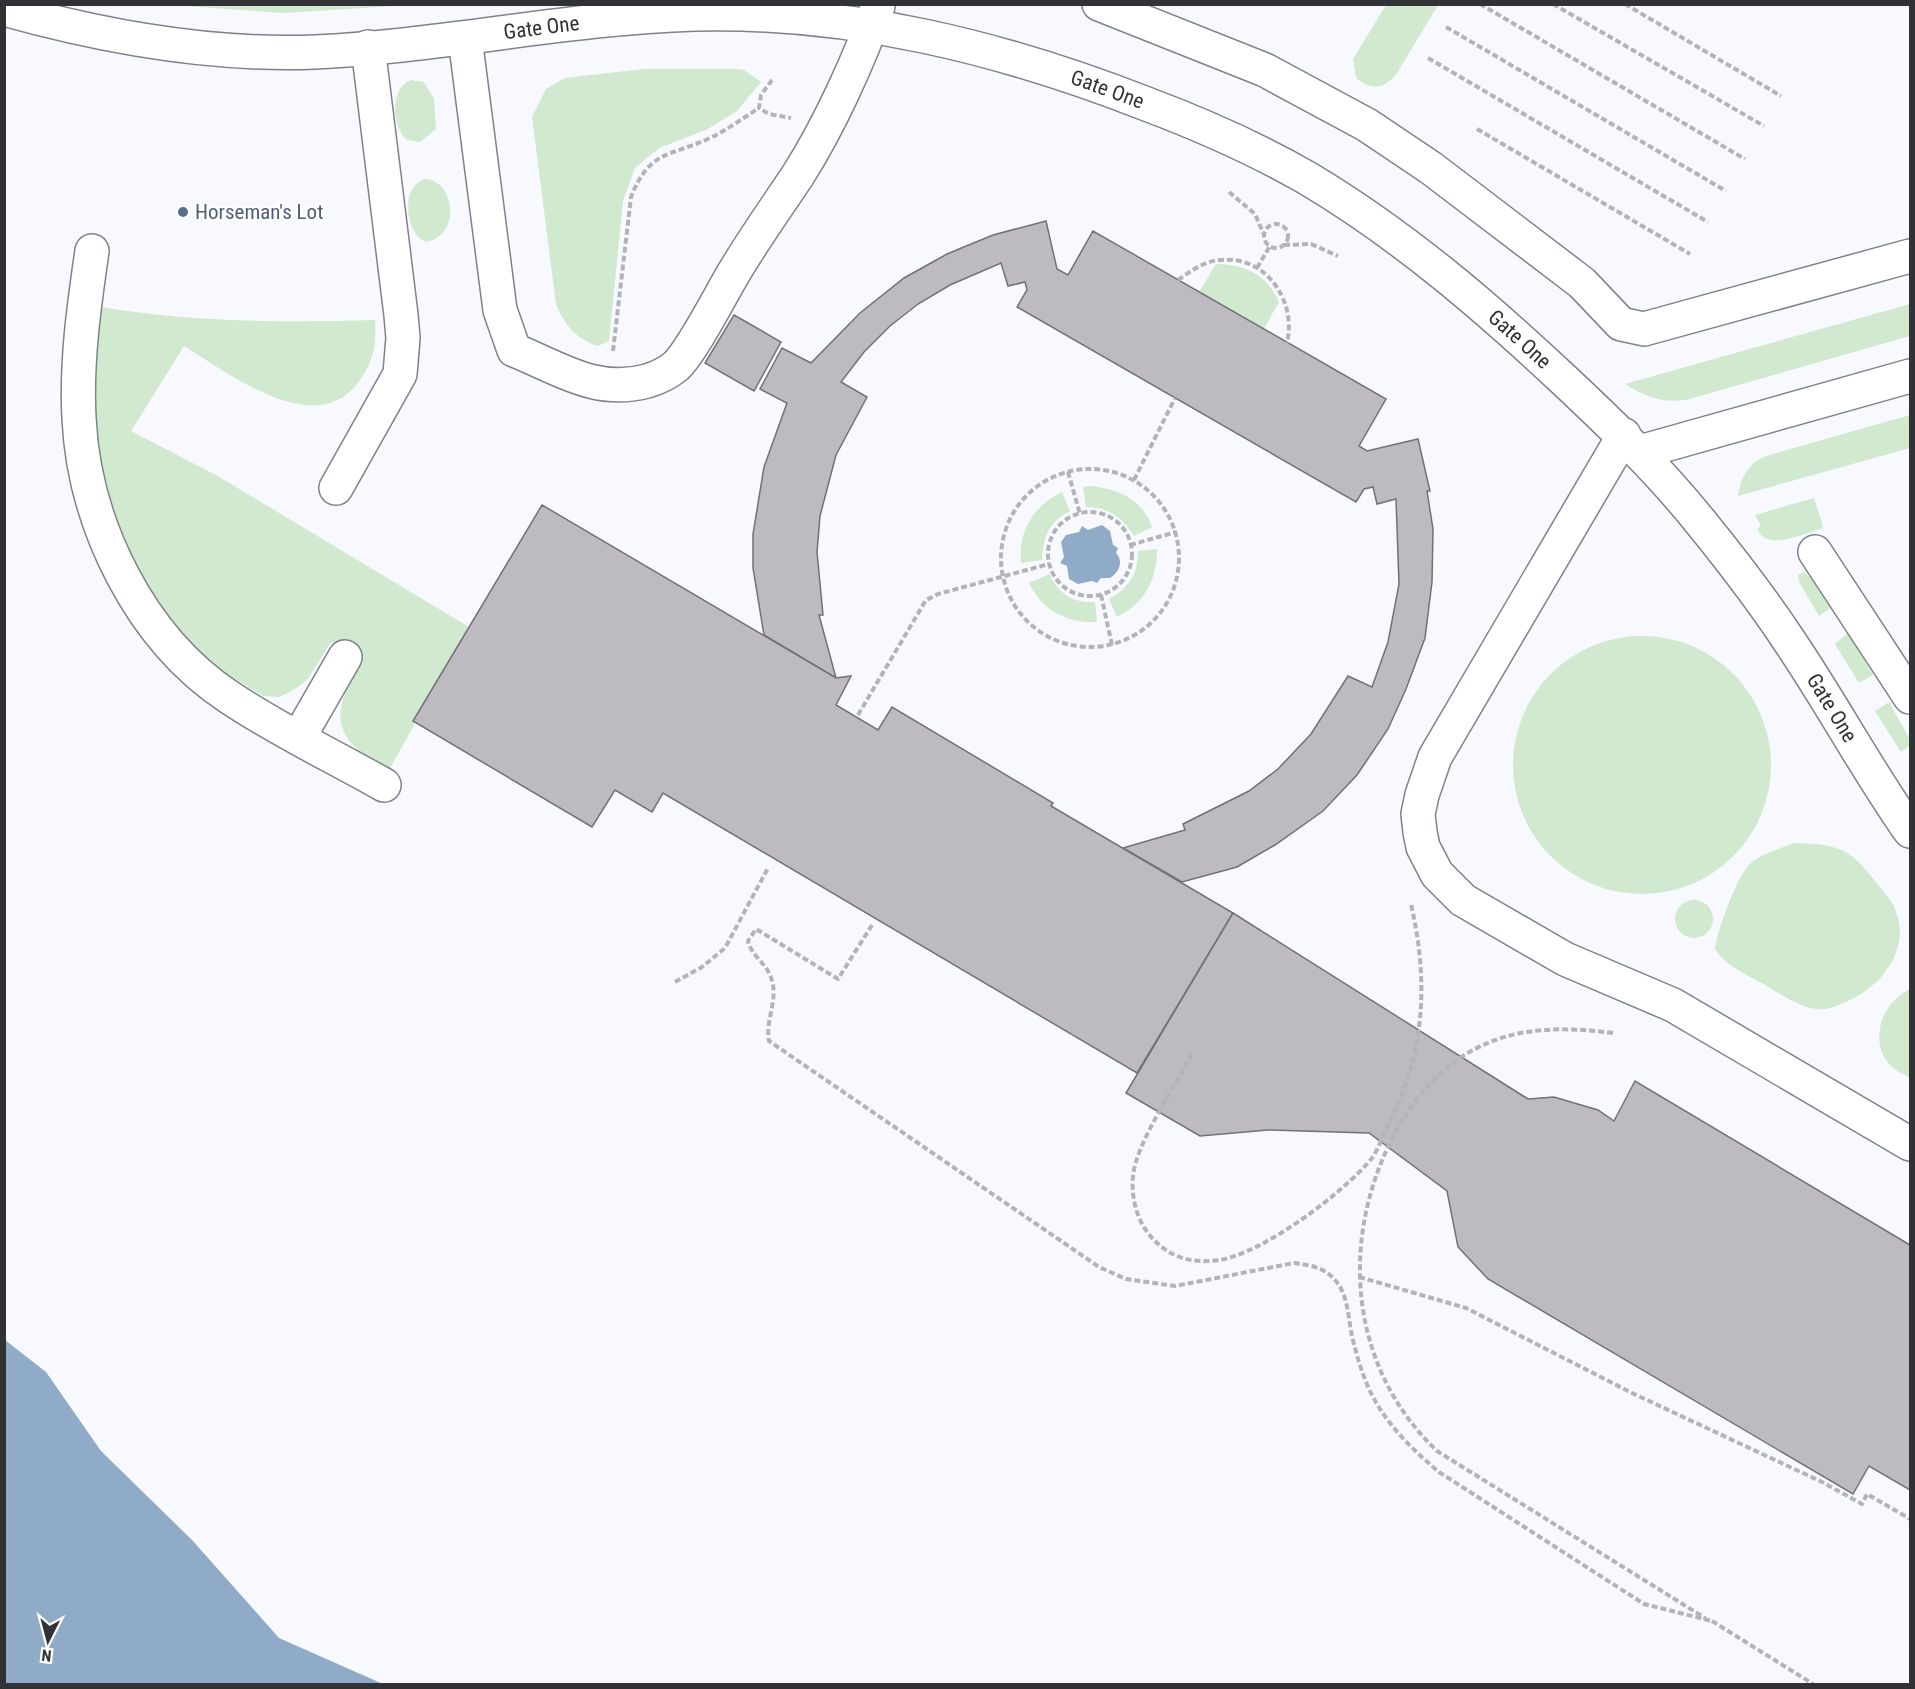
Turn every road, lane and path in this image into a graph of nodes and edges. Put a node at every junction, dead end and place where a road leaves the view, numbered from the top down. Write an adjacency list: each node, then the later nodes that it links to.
1 (1099, 4): 27 (street)
2 (1480, 4): 17 (path)
3 (1553, 4): 15 (path)
4 (1625, 4): 12 (path)
5 (4, 9): 9 (street, Gate One)
6 (875, 15): 8 (street, Gate One); 8 (street); 34 (street, Gate One)
7 (1446, 27): 18 (path)
8 (465, 38): 9 (street, Gate One)
9 (368, 47): 37 (street)
10 (1428, 58): 20 (path)
11 (772, 80): 13 (path)
12 (1781, 96)
13 (759, 108): 14 (path); 31 (path)
14 (790, 118)
15 (1764, 126)
16 (1477, 129): 25 (path)
17 (1745, 159)
18 (1726, 190)
19 (1229, 192): 21 (path)
20 (1708, 222)
21 (1264, 236): 22 (path); 23 (path)
22 (1283, 245): 23 (path); 26 (path)
23 (1270, 246): 28 (path)
24 (92, 251): 49 (street)
25 (1690, 254)
26 (1338, 255)
27 (1911, 256)
28 (1257, 268): 29 (path); 30 (path)
29 (1178, 280)
30 (1287, 343)
31 (613, 356)
32 (1911, 376): 34 (street)
33 (1175, 398): 36 (path)
34 (1632, 444): 51 (street, Gate One); 58 (street)
35 (1068, 472): 36 (path); 38 (path); 43 (path)
36 (1134, 480): 39 (path)
37 (336, 488)
38 (1080, 514): 40 (path); 42 (path)
39 (1176, 532): 40 (path); 45 (path)
40 (1130, 544): 44 (path)
41 (1815, 552): 47 (street)
42 (1049, 564): 43 (path); 44 (path)
43 (1003, 578): 45 (path); 48 (path)
44 (1101, 595): 45 (path)
45 (1112, 645)
46 (345, 657): 49 (street)
47 (1911, 697)
48 (858, 715)
49 (299, 737): 50 (street)
50 (384, 785)
51 (1911, 831)
52 (768, 868): 55 (path)
53 (1411, 904): 57 (path)
54 (872, 925): 61 (path)
55 (675, 982)
56 (1613, 1033): 59 (path)
57 (1192, 1054)
58 (1911, 1144)
59 (1359, 1277): 60 (path); 61 (path)
60 (1911, 1519)
61 (1712, 1621): 62 (path)
62 (1813, 1684)

